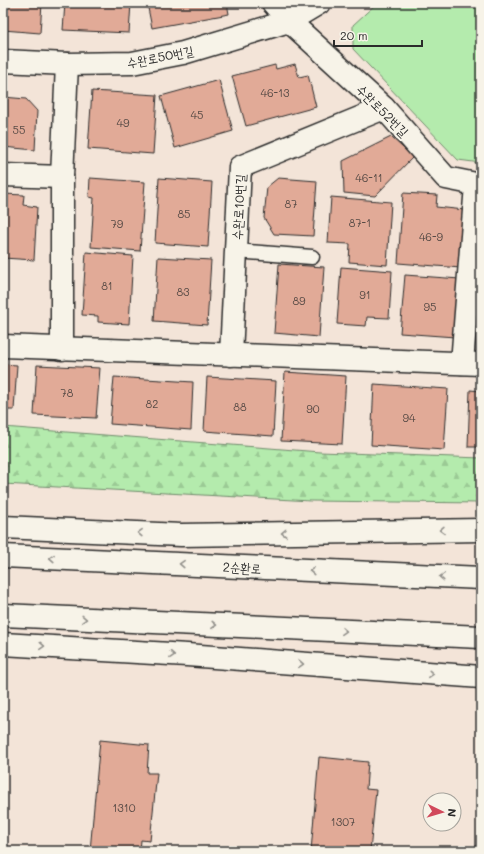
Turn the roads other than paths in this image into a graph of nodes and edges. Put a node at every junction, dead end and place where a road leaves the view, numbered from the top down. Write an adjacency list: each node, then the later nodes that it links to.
1 (273, 3): 3 (main road)
2 (319, 3): 3 (main road, 수완로50번길)
3 (289, 21): 5 (main road, 수완로50번길); 6 (main road, 수완로52번길)
4 (3, 61): 5 (main road, 수완로50번길)
5 (67, 64): 8 (main road)
6 (384, 108): 9 (main road, 수완로52번길); 10 (main road, 수완로10번길)
7 (3, 175): 8 (main road)
8 (62, 177): 13 (main road)
9 (479, 185): 15 (main road)
10 (236, 251): 11 (lane); 14 (main road, 수완로10번길)
11 (312, 257)
12 (3, 346): 13 (main road)
13 (62, 349): 14 (main road)
14 (231, 355): 15 (main road)
15 (472, 363)
16 (3, 527): 17 (main road, one-way to 16)
17 (481, 530)
18 (3, 556): 19 (main road, 2순환로, one-way to 18)
19 (481, 578)
20 (3, 615): 21 (main road, one-way to 21)
21 (481, 637)
22 (3, 644): 23 (main road, one-way to 23)
23 (481, 677)

